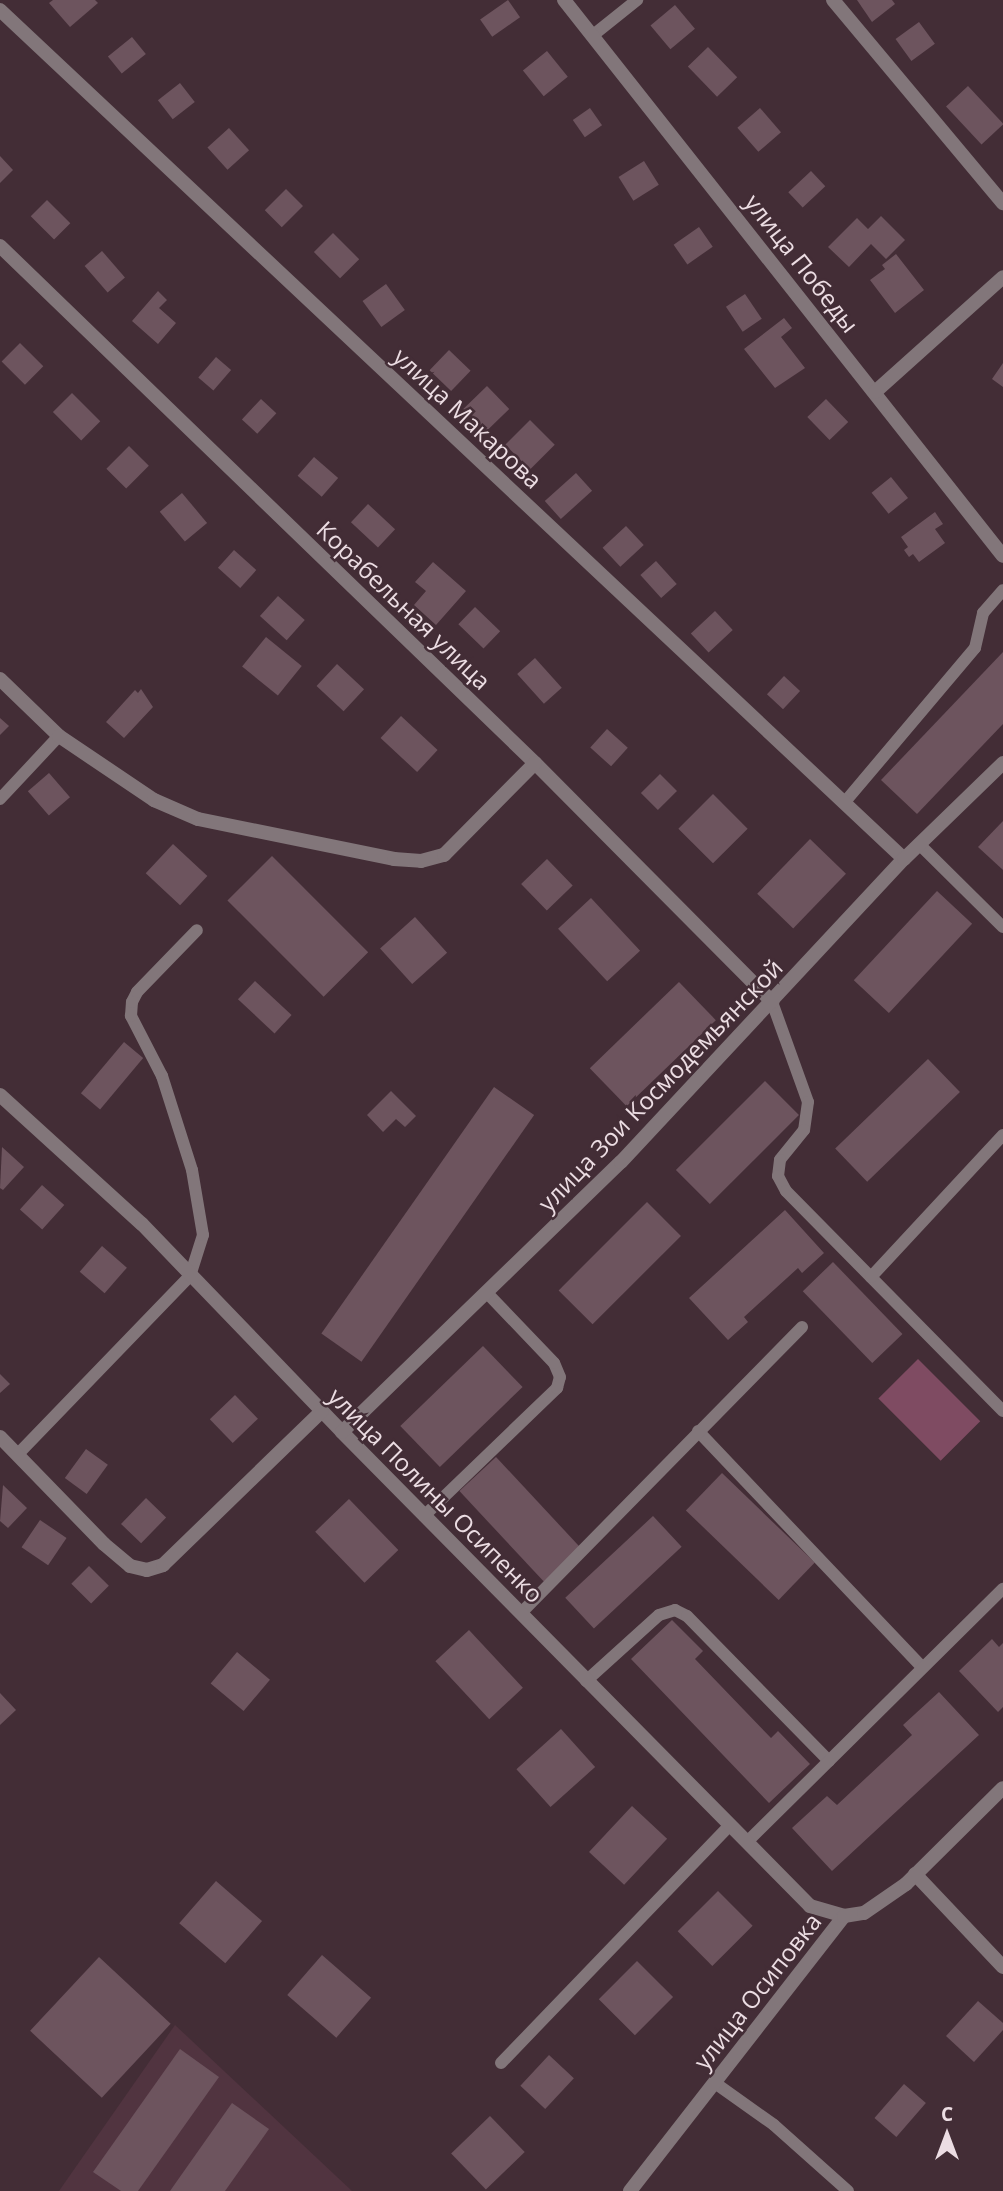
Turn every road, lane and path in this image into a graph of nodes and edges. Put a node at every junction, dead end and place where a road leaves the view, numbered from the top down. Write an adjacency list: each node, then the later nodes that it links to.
1 (564, 0): 5 (street, улица Победы)
2 (637, 0): 5 (lane)
3 (832, 0): 6 (street)
4 (0, 10): 17 (street, улица Макарова)
5 (592, 36): 9 (street, улица Победы)
6 (1003, 203)
7 (0, 246): 15 (street, Корабельная улица)
8 (1003, 277): 9 (street)
9 (875, 392): 10 (street, улица Победы)
10 (1003, 556)
11 (1003, 590): 17 (lane)
12 (0, 679): 13 (street)
13 (59, 736): 15 (street); 16 (lane)
14 (1003, 763): 18 (street, улица Зои Космодемьянской)
15 (535, 764): 22 (street, Корабельная улица)
16 (0, 799)
17 (844, 803): 19 (street, улица Макарова)
18 (919, 844): 19 (street, улица Зои Космодемьянской); 20 (lane)
19 (904, 859): 22 (street, улица Зои Космодемьянской)
20 (1003, 927)
21 (197, 930): 25 (lane)
22 (772, 1002): 26 (lane); 27 (street, улица Зои Космодемьянской)
23 (0, 1094): 25 (street, улица Полины Осипенко)
24 (1003, 1135): 26 (lane)
25 (190, 1276): 29 (street, улица Полины Осипенко); 34 (lane)
26 (872, 1277): 30 (lane)
27 (488, 1294): 32 (street, улица Зои Космодемьянской); 35 (lane)
28 (802, 1327): 31 (lane)
29 (322, 1411): 32 (street, улица Полины Осипенко); 34 (street)
30 (1003, 1411)
31 (698, 1431): 37 (lane); 38 (lane)
32 (342, 1432): 35 (street, улица Полины Осипенко)
33 (0, 1437): 34 (street)
34 (19, 1453)
35 (424, 1516): 37 (street, улица Полины Осипенко)
36 (1003, 1589): 38 (lane)
37 (521, 1613): 39 (street, улица Полины Осипенко)
38 (922, 1667): 40 (lane)
39 (586, 1681): 40 (lane); 42 (street, улица Полины Осипенко)
40 (828, 1761): 43 (lane)
41 (1003, 1788): 44 (street, улица Осиповка)
42 (730, 1825): 43 (street, улица Полины Осипенко); 47 (lane)
43 (747, 1842): 45 (street, улица Полины Осипенко)
44 (915, 1874): 45 (street, улица Осиповка); 46 (street)
45 (844, 1916): 48 (street, улица Осиповка)
46 (1003, 1967)
47 (501, 2063)
48 (715, 2083): 49 (street, улица Осиповка); 50 (lane)
49 (630, 2191)
50 (848, 2191)

